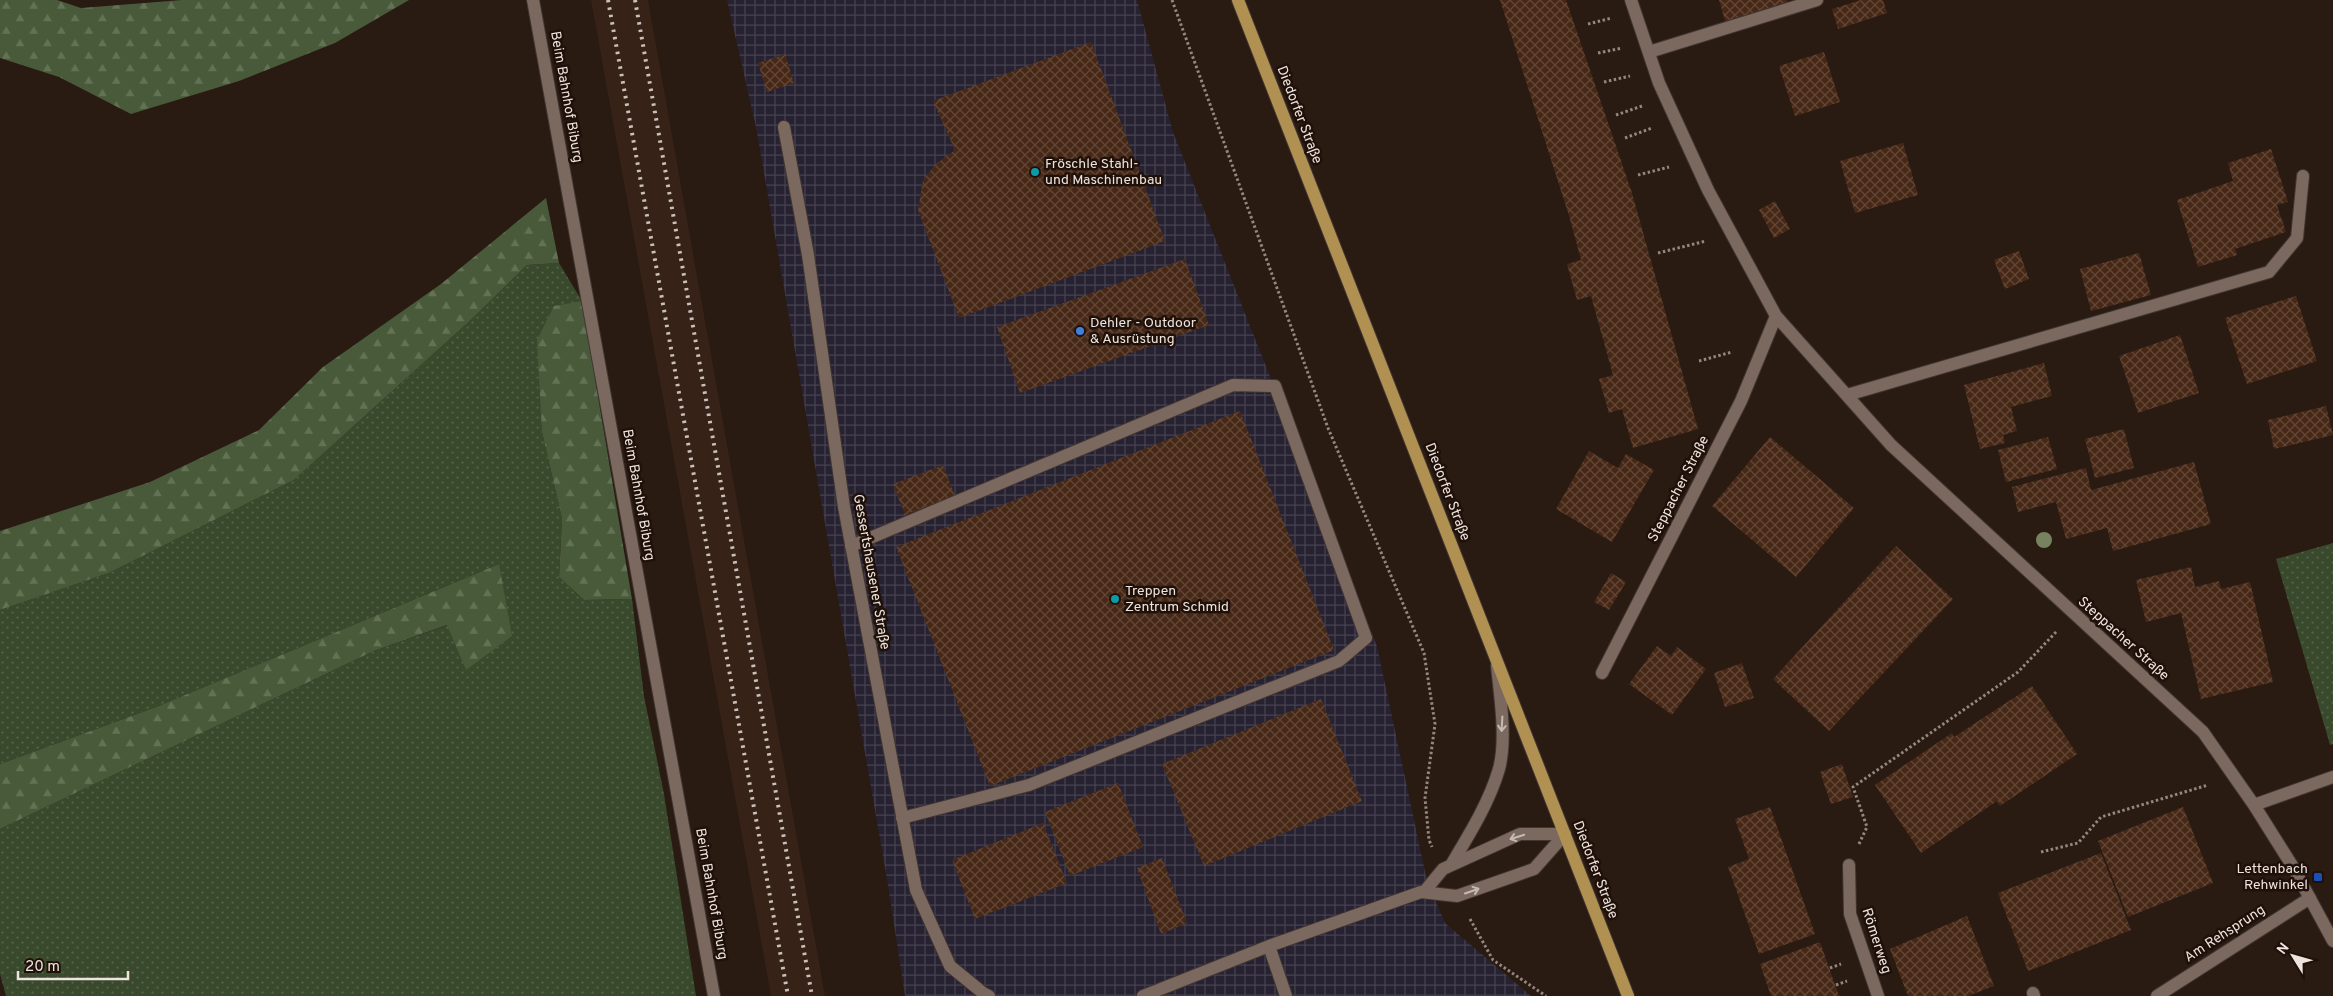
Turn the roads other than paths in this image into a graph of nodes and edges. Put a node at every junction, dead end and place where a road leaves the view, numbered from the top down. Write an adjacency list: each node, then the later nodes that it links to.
1 (533, 0): 23 (street, Beim Bahnhof Biburg)
2 (1238, 0): 11 (main road, Diedorfer Straße)
3 (1631, 0): 5 (street, Steppacher Straße)
4 (1817, 0): 5 (street)
5 (1649, 52): 8 (street, Steppacher Straße)
6 (784, 127): 10 (street, Gessertshausener Straße)
7 (2303, 176): 9 (street)
8 (1776, 316): 9 (street, Steppacher Straße); 12 (street, Steppacher Straße)
9 (1847, 395): 14 (street, Steppacher Straße)
10 (851, 546): 15 (street, Gessertshausener Straße); 15 (street)
11 (1496, 658): 16 (main road, Diedorfer Straße); 18 (street, one-way to 18)
12 (1602, 673)
13 (2333, 777): 14 (street)
14 (2254, 805): 20 (street, Steppacher Straße)
15 (902, 818): 24 (street, Gessertshausener Straße)
16 (1565, 834): 18 (street, one-way to 18); 19 (street, one-way to 16); 27 (main road, Diedorfer Straße)
17 (1849, 865): 28 (street, Römerweg)
18 (1447, 867): 19 (street)
19 (1424, 892): 22 (street)
20 (2310, 898): 21 (street, Steppacher Straße); 29 (street, Am Rehsprung)
21 (2333, 941)
22 (1269, 946): 25 (street); 26 (street)
23 (714, 996)
24 (989, 996)
25 (1143, 996)
26 (1286, 996)
27 (1628, 996)
28 (1878, 996)
29 (2157, 996)

